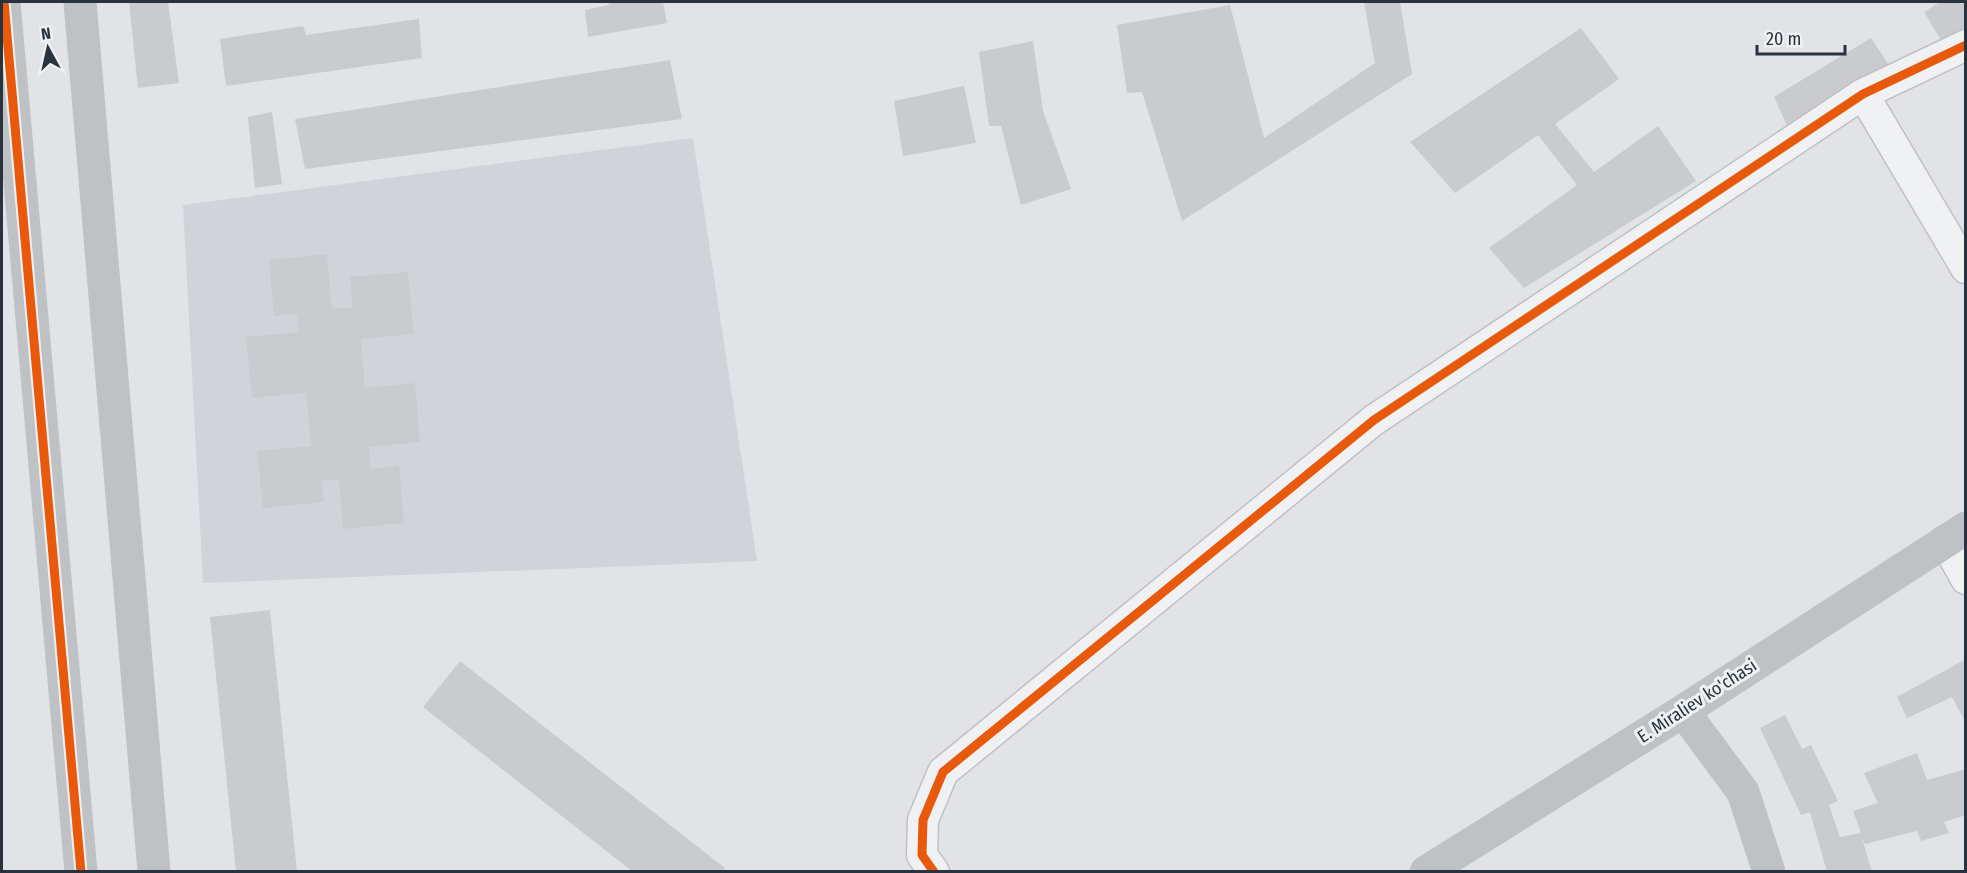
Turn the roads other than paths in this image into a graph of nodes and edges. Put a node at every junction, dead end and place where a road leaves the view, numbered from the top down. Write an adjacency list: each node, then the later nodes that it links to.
1 (4, 2): 9 (street)
2 (80, 2): 10 (street)
3 (1965, 45): 4 (street)
4 (1863, 94): 5 (street); 11 (street)
5 (1965, 268)
6 (1955, 534): 7 (street); 8 (street, E. Miraliev ko'chasi)
7 (1965, 579)
8 (1683, 711): 12 (street, E. Miraliev ko'chasi); 13 (street)
9 (81, 872)
10 (154, 872)
11 (934, 872)
12 (1426, 872)
13 (1768, 872)

